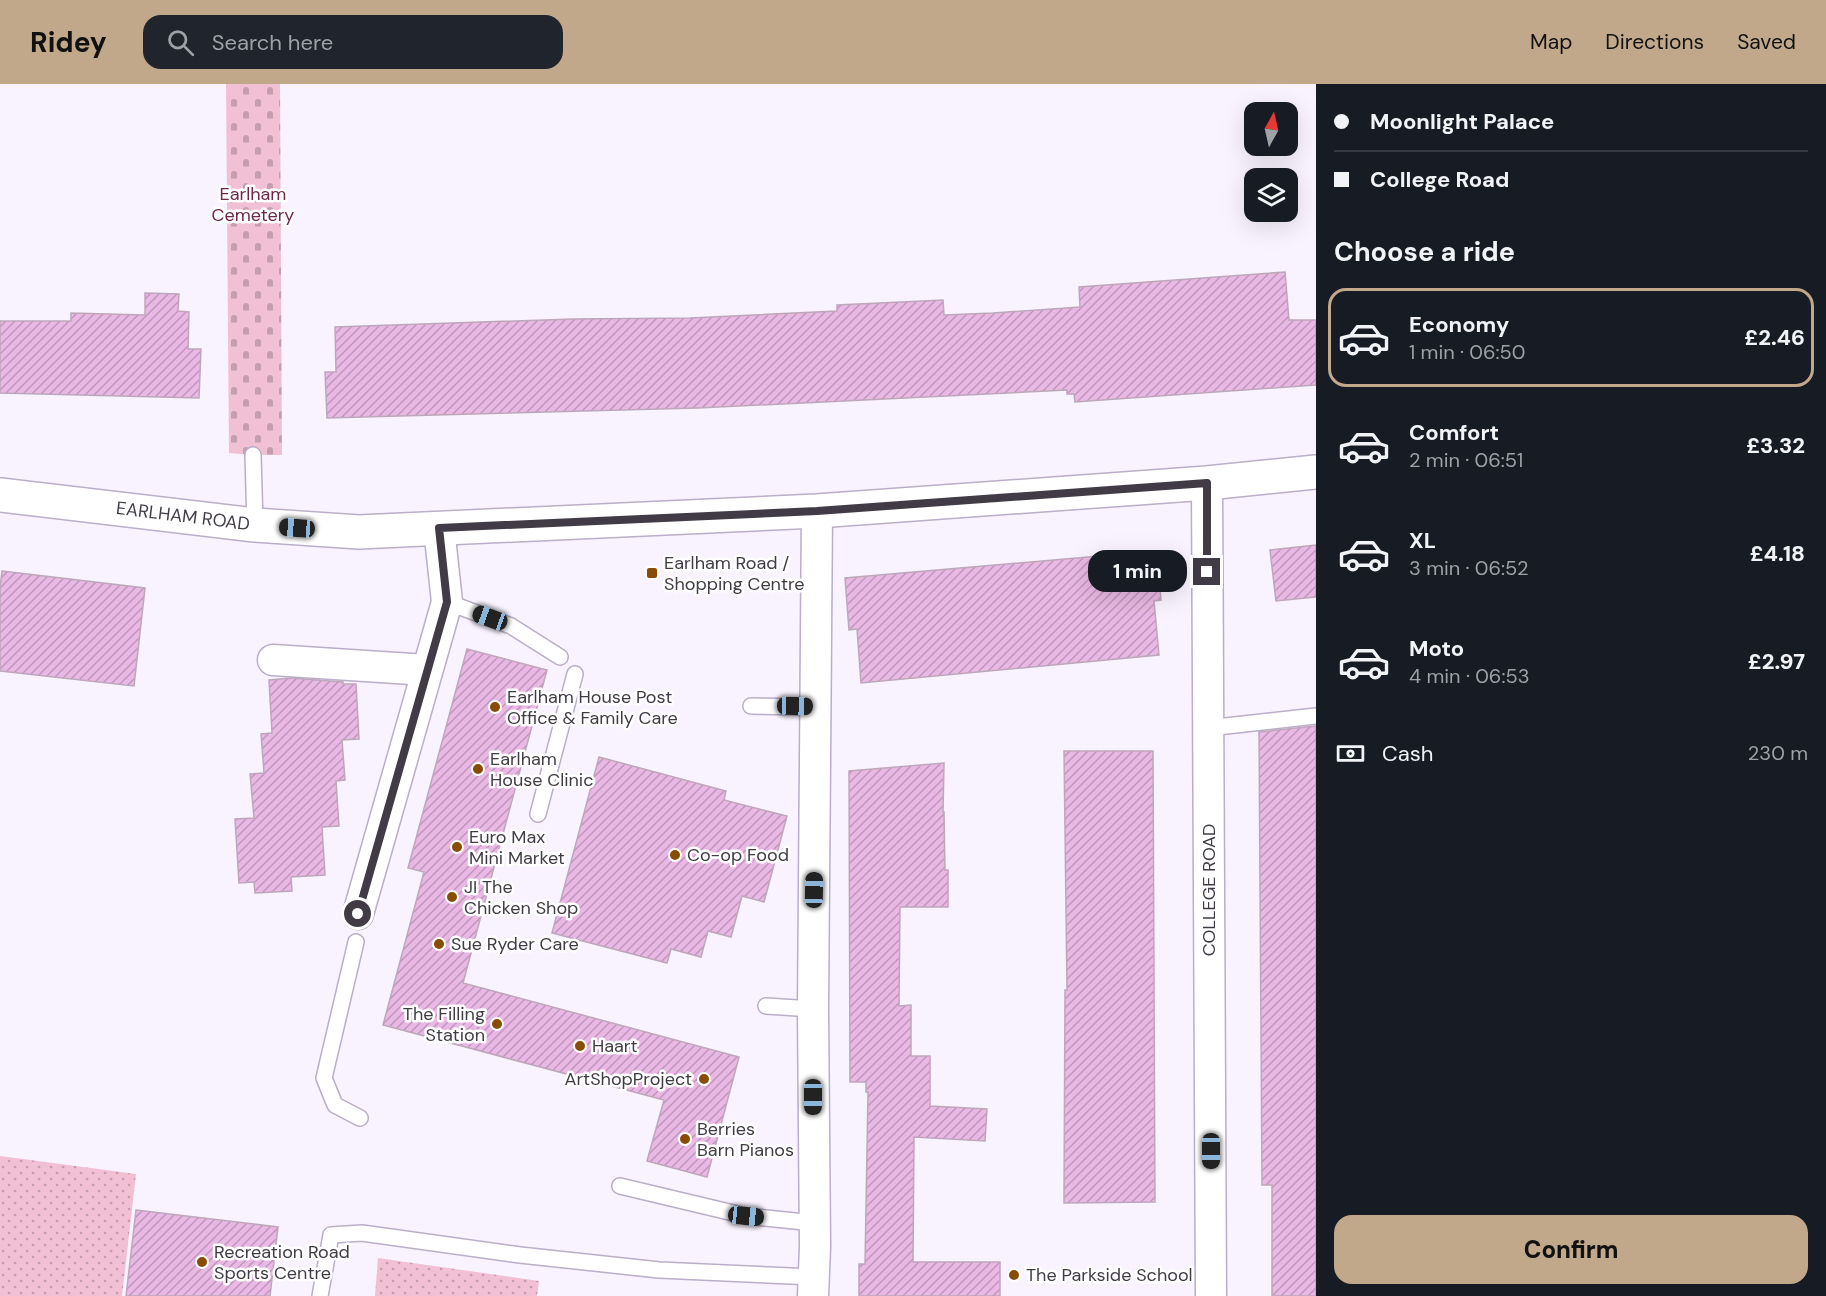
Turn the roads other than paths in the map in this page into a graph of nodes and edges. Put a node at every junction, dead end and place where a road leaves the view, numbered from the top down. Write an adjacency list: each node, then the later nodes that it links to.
1 (253, 455): 6 (lane)
2 (1316, 472): 3 (main road, EARLHAM ROAD)
3 (1207, 483): 5 (main road, EARLHAM ROAD); 16 (street, COLLEGE ROAD)
4 (0, 495): 6 (main road, EARLHAM ROAD)
5 (817, 511): 7 (main road, EARLHAM ROAD); 14 (street)
6 (255, 525): 7 (main road, EARLHAM ROAD)
7 (439, 528): 8 (street)
8 (447, 602): 9 (lane); 11 (street)
9 (560, 657)
10 (273, 660): 11 (street)
11 (427, 670): 18 (street)
12 (575, 674): 17 (lane)
13 (752, 706): 14 (lane)
14 (816, 707): 20 (street)
15 (1316, 716): 16 (lane)
16 (1209, 728): 26 (street, COLLEGE ROAD)
17 (538, 814)
18 (357, 928): 21 (lane)
19 (765, 1006): 20 (lane)
20 (813, 1009): 23 (street)
21 (360, 1118)
22 (620, 1186): 23 (lane)
23 (814, 1223): 24 (street)
24 (813, 1286): 25 (lane)
25 (320, 1296)
26 (1211, 1296)

